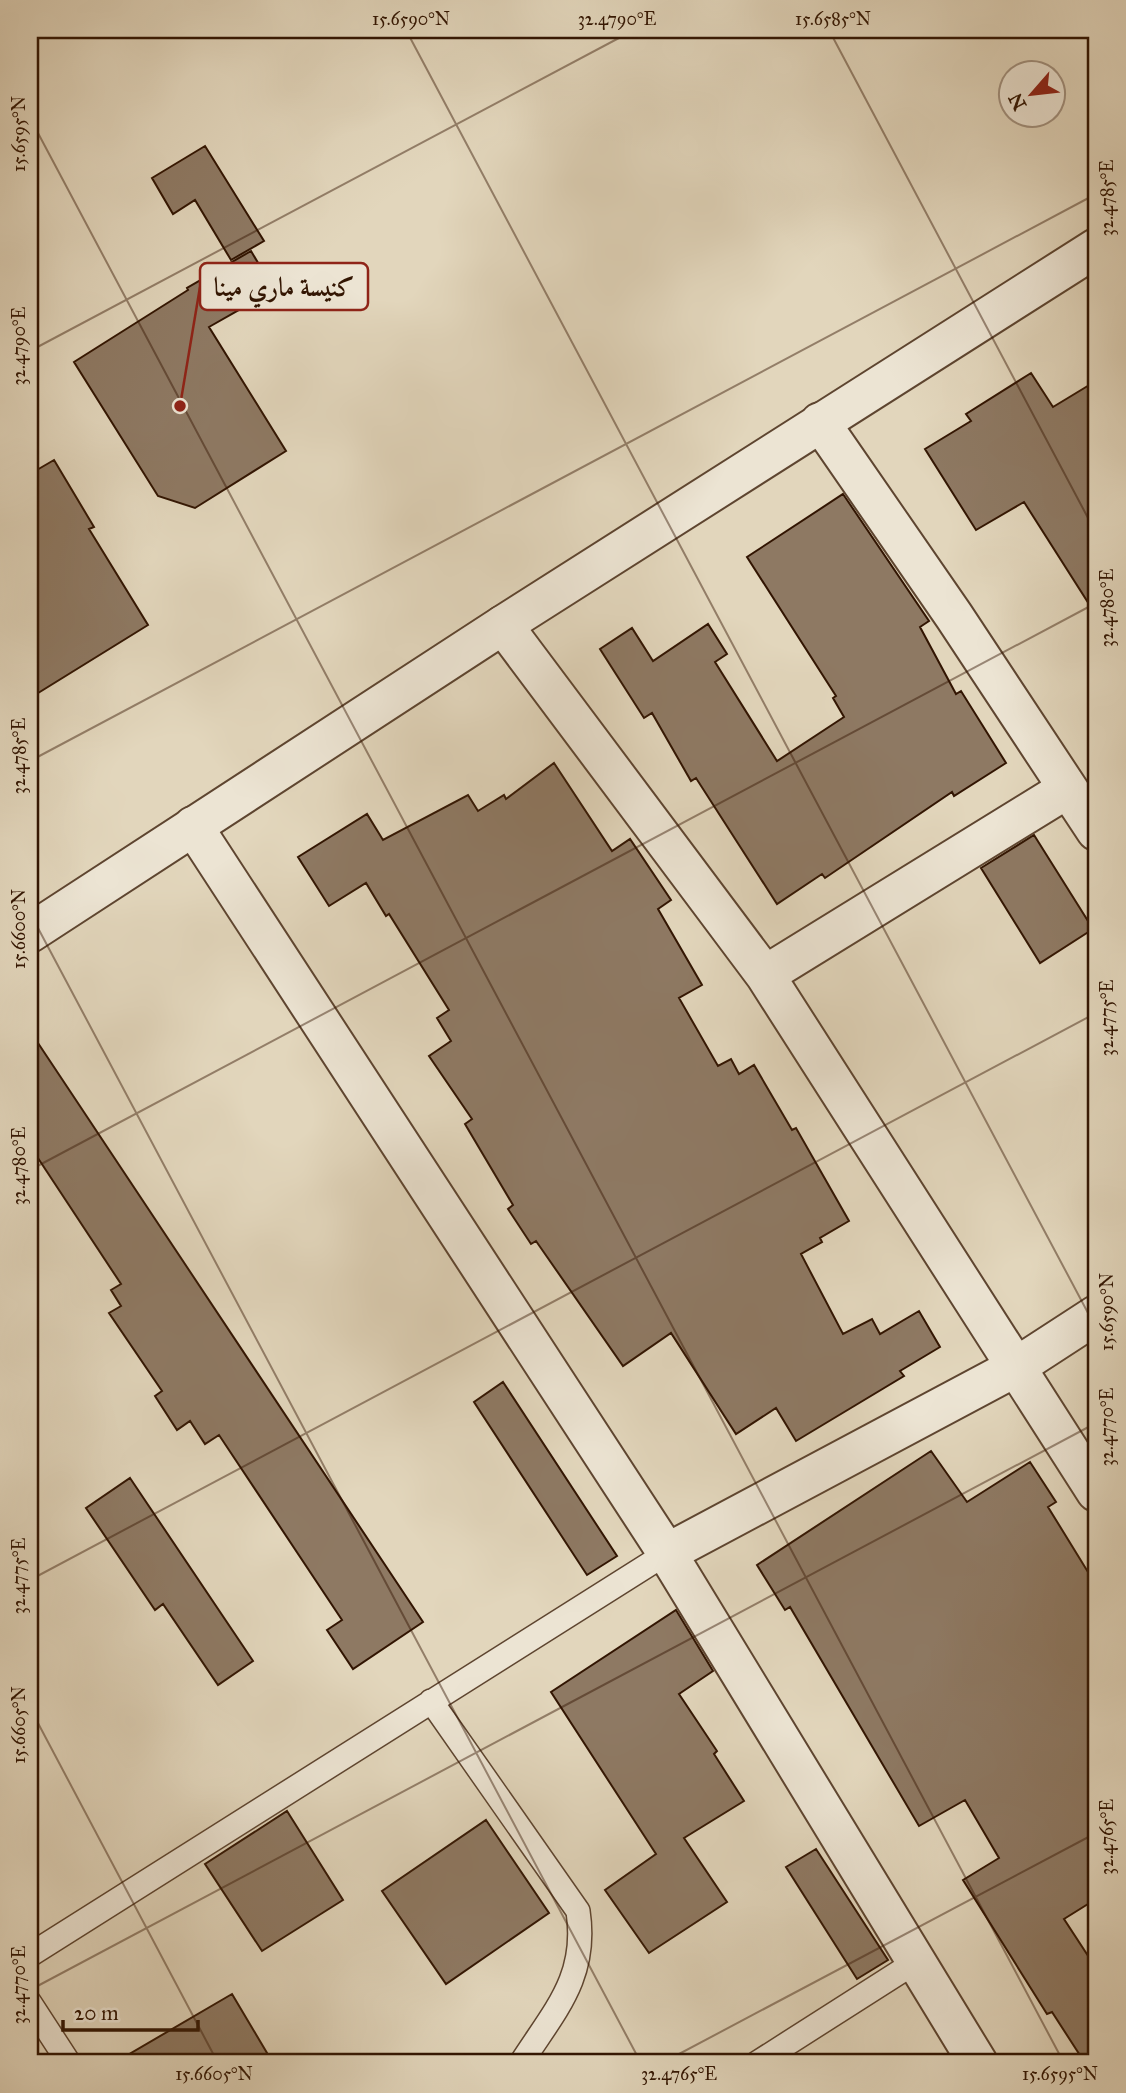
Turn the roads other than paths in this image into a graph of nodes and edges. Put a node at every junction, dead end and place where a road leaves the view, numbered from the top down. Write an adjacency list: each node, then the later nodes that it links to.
1 (1096, 248): 2 (street)
2 (820, 422): 3 (street); 4 (street)
3 (503, 625): 5 (street); 8 (street)
4 (1067, 789): 6 (street); 8 (street)
5 (193, 827): 7 (street); 12 (street)
6 (1096, 831)
7 (30, 933)
8 (765, 975): 10 (street)
9 (1096, 1315): 10 (street)
10 (1016, 1367): 11 (street); 12 (street)
11 (1096, 1492)
12 (667, 1553): 13 (lane); 15 (street)
13 (431, 1701): 14 (lane); 18 (lane)
14 (30, 1955)
15 (917, 1961): 19 (lane); 20 (street)
16 (30, 2003): 17 (lane)
17 (69, 2063)
18 (521, 2063)
19 (757, 2063)
20 (978, 2063)

